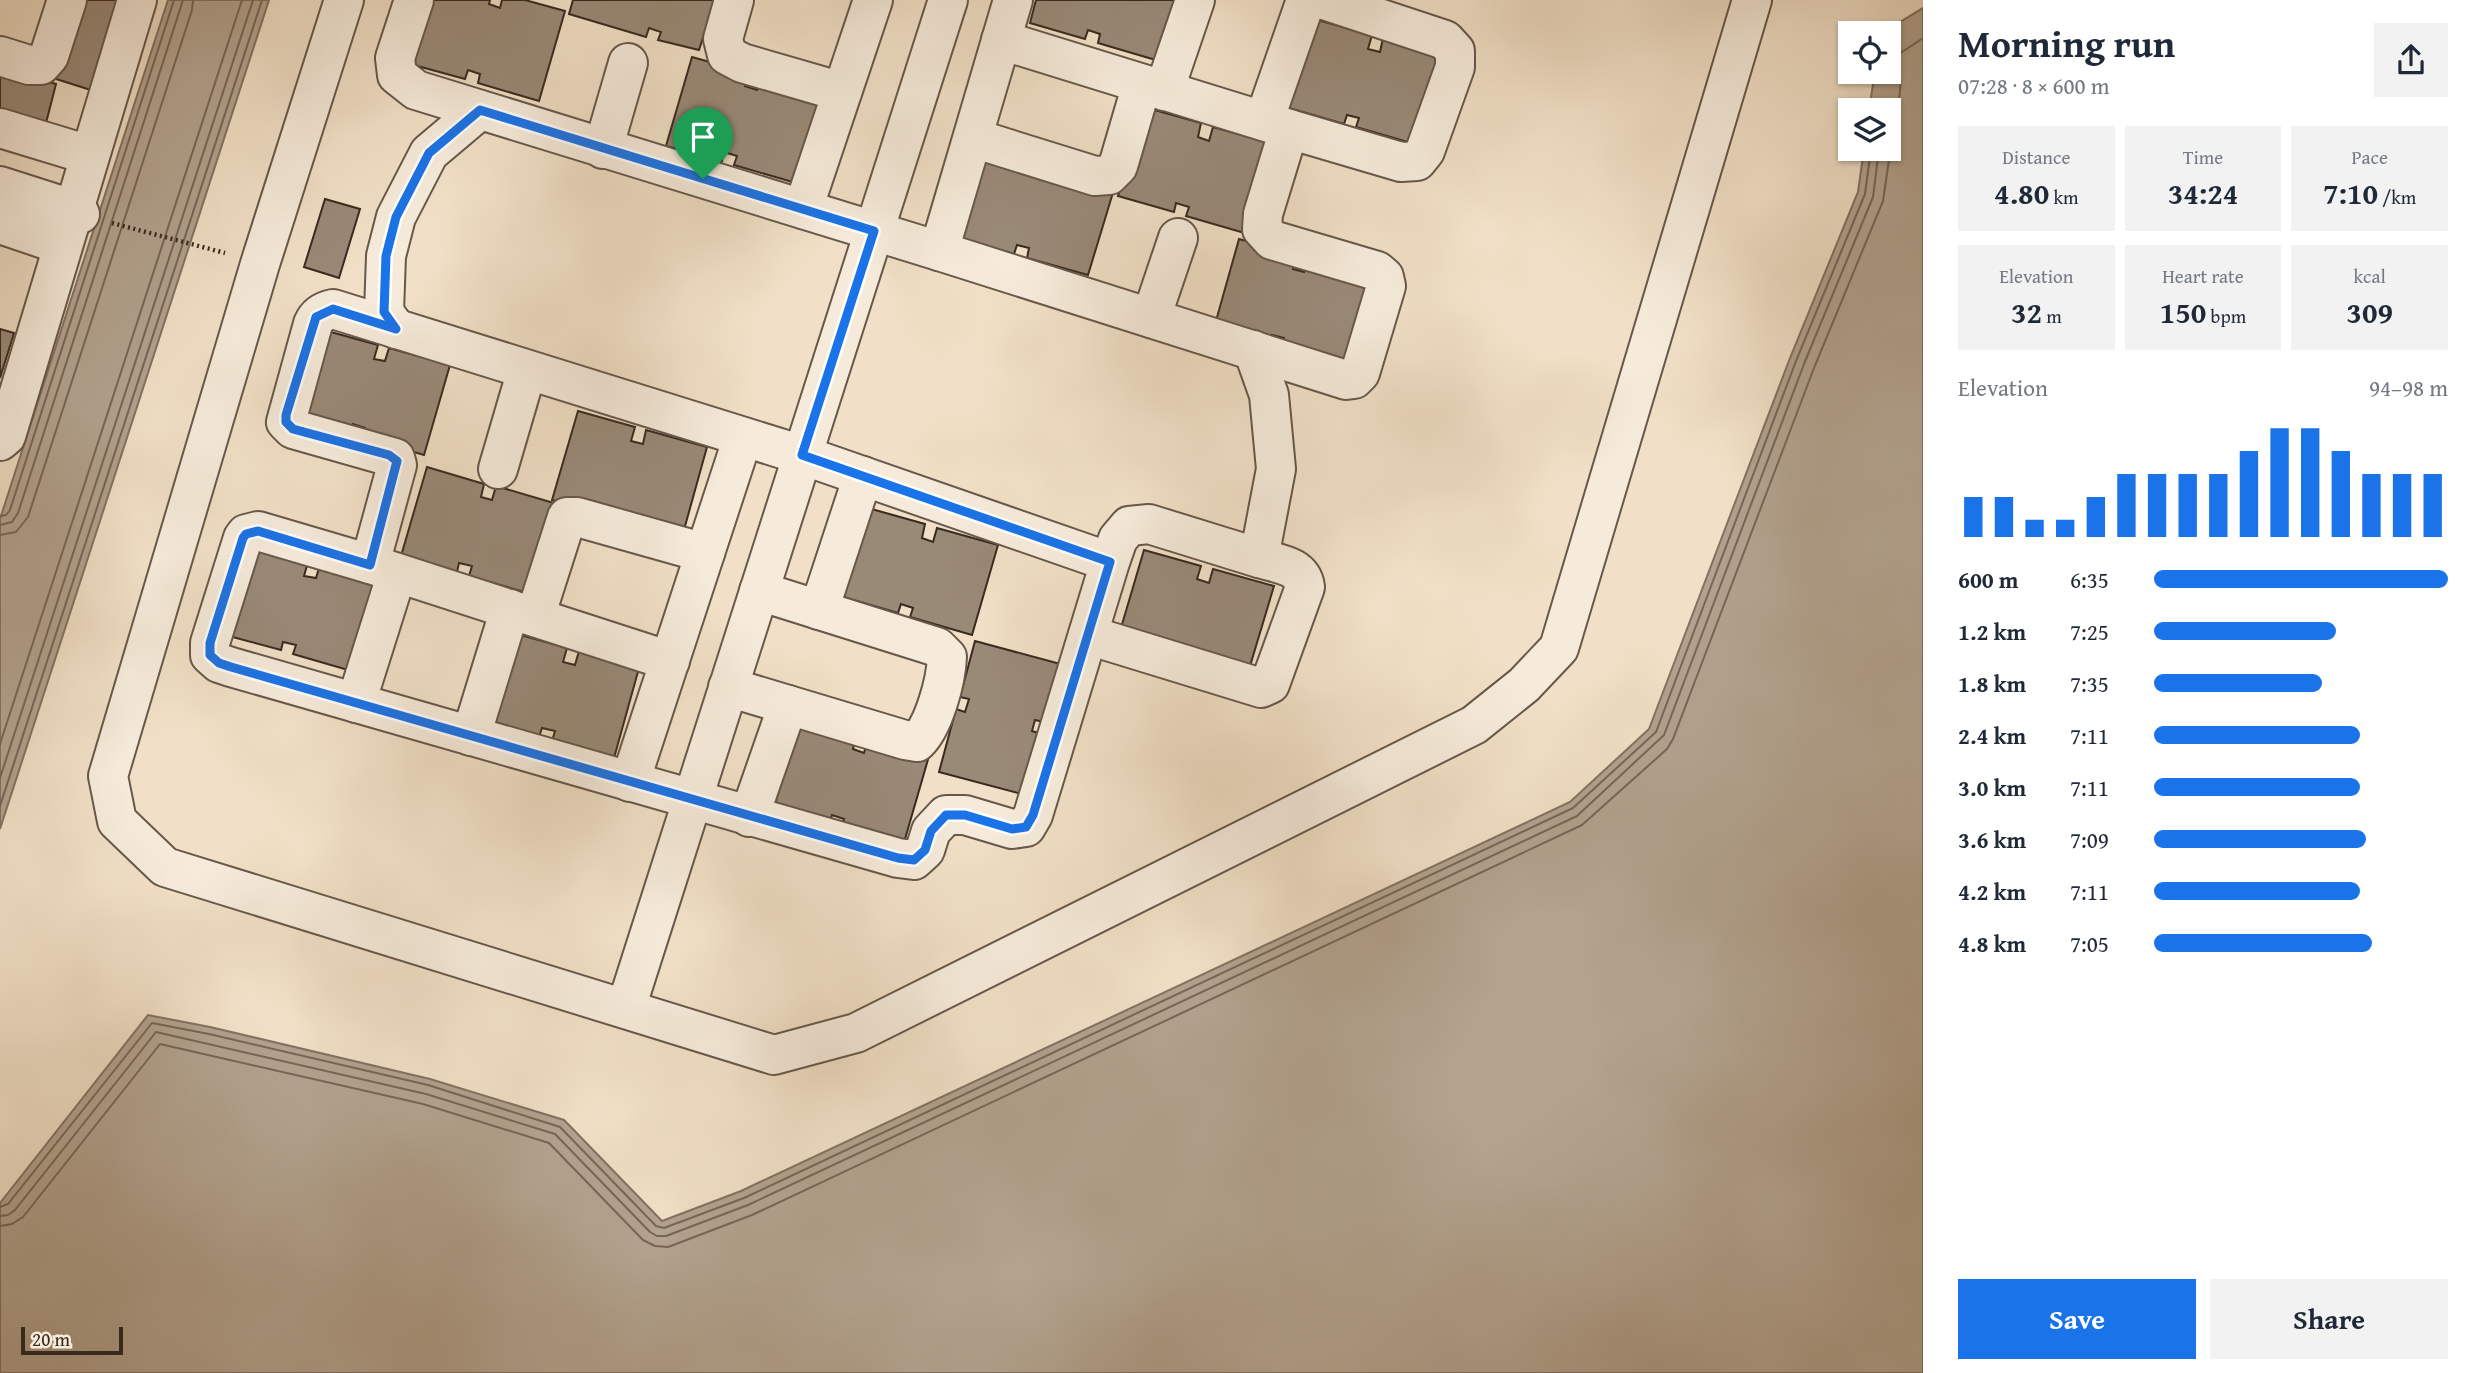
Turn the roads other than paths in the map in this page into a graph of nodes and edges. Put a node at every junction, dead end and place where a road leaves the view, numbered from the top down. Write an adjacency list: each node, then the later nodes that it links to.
1 (67, 0): 14 (street)
2 (137, 0): 23 (street)
3 (344, 0): 56 (street)
4 (414, 0): 18 (street)
5 (734, 0): 17 (street)
6 (873, 0): 17 (street)
7 (948, 0): 28 (street)
8 (1013, 0): 13 (street)
9 (1195, 0): 16 (street)
10 (1306, 0): 19 (street)
11 (1324, 0): 19 (street)
12 (1752, 0): 56 (street)
13 (1001, 40): 16 (street); 21 (street)
14 (0, 56)
15 (628, 63): 22 (street)
16 (1153, 87): 19 (street); 21 (street)
17 (842, 92): 25 (street)
18 (480, 110): 22 (street); 32 (street)
19 (1277, 125): 33 (street)
20 (0, 128): 23 (street)
21 (973, 138): 30 (street)
22 (603, 149): 25 (street)
23 (89, 155): 26 (street)
24 (0, 186): 26 (street)
25 (803, 209): 28 (street)
26 (80, 222): 27 (street); 36 (street)
27 (0, 224)
28 (874, 231): 30 (street); 37 (street)
29 (1178, 237): 31 (street)
30 (939, 251): 31 (street)
31 (1151, 318): 33 (street)
32 (396, 329): 34 (street); 43 (street)
33 (1253, 350): 41 (street)
34 (527, 370): 35 (street); 38 (street)
35 (743, 437): 37 (street); 40 (street)
36 (0, 441)
37 (802, 455): 39 (street); 44 (street)
38 (498, 469)
39 (863, 476): 42 (street); 45 (street)
40 (705, 553): 46 (street); 48 (street)
41 (1259, 558): 42 (street); 47 (street)
42 (1110, 562): 47 (street)
43 (384, 569): 46 (street); 50 (street); 50 (street)
44 (759, 591): 45 (street); 49 (street)
45 (819, 610): 51 (street)
46 (522, 613): 48 (street); 52 (street)
47 (1088, 635): 55 (street)
48 (670, 661): 53 (street)
49 (728, 687): 51 (street); 54 (street)
50 (356, 703): 52 (street)
51 (788, 705): 55 (street)
52 (471, 736): 53 (street)
53 (630, 782): 54 (street)
54 (692, 801): 55 (street); 56 (street)
55 (749, 817)
56 (626, 1008)

